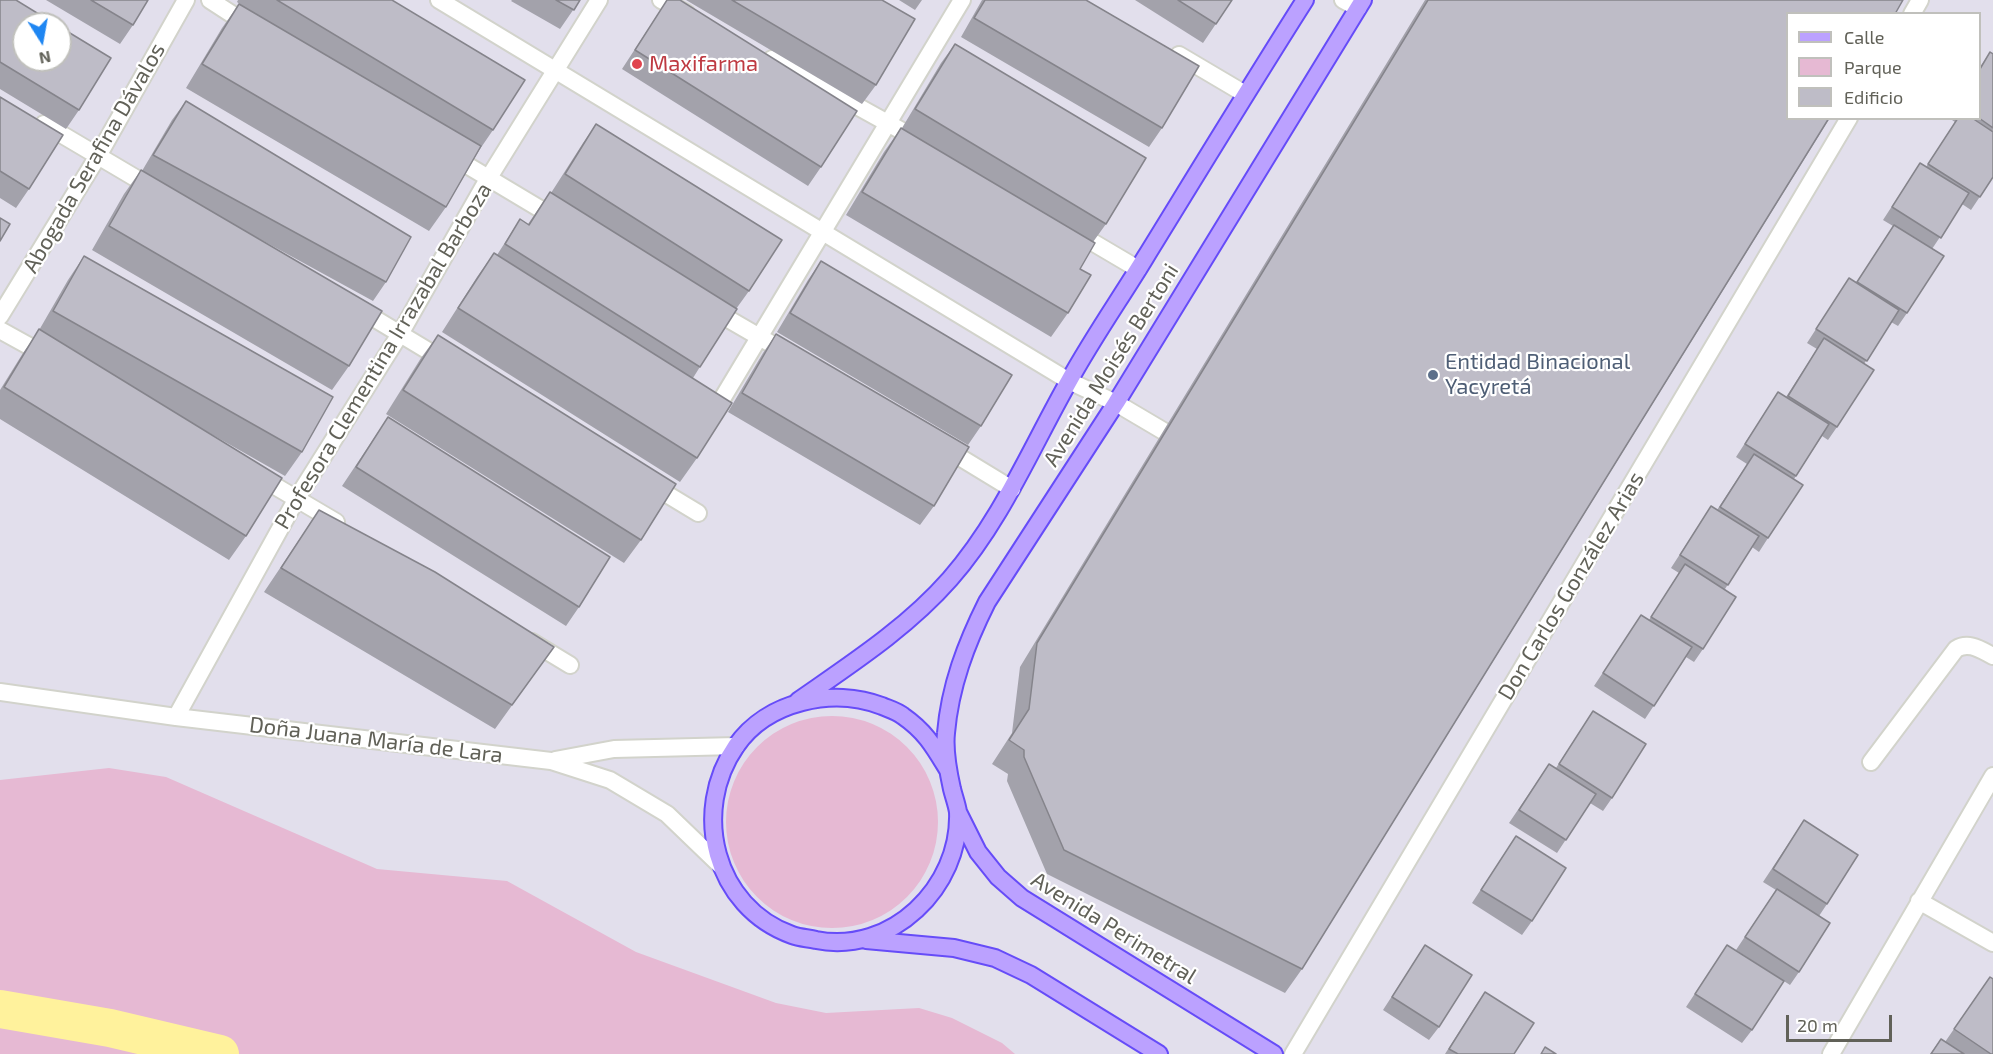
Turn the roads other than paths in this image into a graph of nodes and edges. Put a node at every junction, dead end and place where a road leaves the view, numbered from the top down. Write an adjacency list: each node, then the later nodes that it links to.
1 (186, 0): 20 (street, Abogada Serafina Dávalos)
2 (210, 0): 10 (street)
3 (439, 0): 13 (street)
4 (599, 0): 13 (street, Profesora Clementina Irrazabal Barboza)
5 (661, 0): 9 (street)
6 (962, 0): 17 (street)
7 (1305, 0): 14 (main road, Avenida Moisés Bertoni)
8 (1355, 2): 37 (main road, Avenida Moisés Bertoni)
9 (702, 22)
10 (260, 32)
11 (1164, 47): 14 (street)
12 (754, 50): 17 (street)
13 (555, 69): 21 (street, Profesora Clementina Irrazabal Barboza); 25 (street)
14 (1245, 94): 26 (main road, Avenida Moisés Bertoni)
15 (29, 115): 20 (street)
16 (1848, 120): 65 (street, Don Carlos González Arias)
17 (889, 122): 19 (street); 25 (street)
18 (438, 147): 21 (street)
19 (938, 151)
20 (98, 156): 22 (street); 29 (street, Abogada Serafina Dávalos)
21 (488, 179): 24 (street); 31 (street, Profesora Clementina Irrazabal Barboza)
22 (168, 197)
23 (1058, 222): 26 (street)
24 (568, 226)
25 (821, 232): 32 (street); 36 (street)
26 (1138, 269): 36 (main road, Avenida Moisés Bertoni)
27 (339, 298): 31 (street)
28 (698, 301): 32 (street)
29 (0, 316)
30 (0, 330): 34 (street)
31 (400, 334): 35 (street); 44 (street, Profesora Clementina Irrazabal Barboza)
32 (758, 336): 33 (street); 38 (street)
33 (799, 360)
34 (61, 364)
35 (459, 369)
36 (1069, 381): 37 (street); 43 (main road, Avenida Moisés Bertoni)
37 (1116, 403): 40 (street); 56 (main road, Avenida Moisés Bertoni)
38 (719, 404)
39 (931, 440): 43 (street)
40 (1195, 450)
41 (246, 469): 44 (street)
42 (639, 477): 45 (street)
43 (1012, 489): 51 (main road, Avenida Moisés Bertoni)
44 (297, 498): 46 (street); 52 (street, Profesora Clementina Irrazabal Barboza)
45 (698, 513)
46 (347, 529)
47 (519, 634): 49 (street)
48 (1993, 656): 55 (street)
49 (570, 665)
50 (0, 692): 52 (street, Doña Juana María de Lara)
51 (793, 704): 53 (main road, Avenida Moisés Bertoni); 56 (main road, Avenida Moisés Bertoni)
52 (176, 717): 54 (street, Doña Juana María de Lara)
53 (736, 746): 54 (street); 59 (main road, Avenida Moisés Bertoni)
54 (551, 761): 59 (street, Doña Juana María de Lara)
55 (1871, 762)
56 (948, 770): 58 (main road, Avenida Moisés Bertoni)
57 (1993, 776): 60 (street)
58 (958, 811): 61 (main road, Avenida Moisés Bertoni); 64 (main road, Avenida Perimetral)
59 (720, 865): 61 (main road, Avenida Moisés Bertoni)
60 (1919, 901): 62 (street); 66 (street)
61 (860, 939): 63 (main road)
62 (1993, 943)
63 (1159, 1054)
64 (1274, 1054)
65 (1293, 1054)
66 (1831, 1054)

